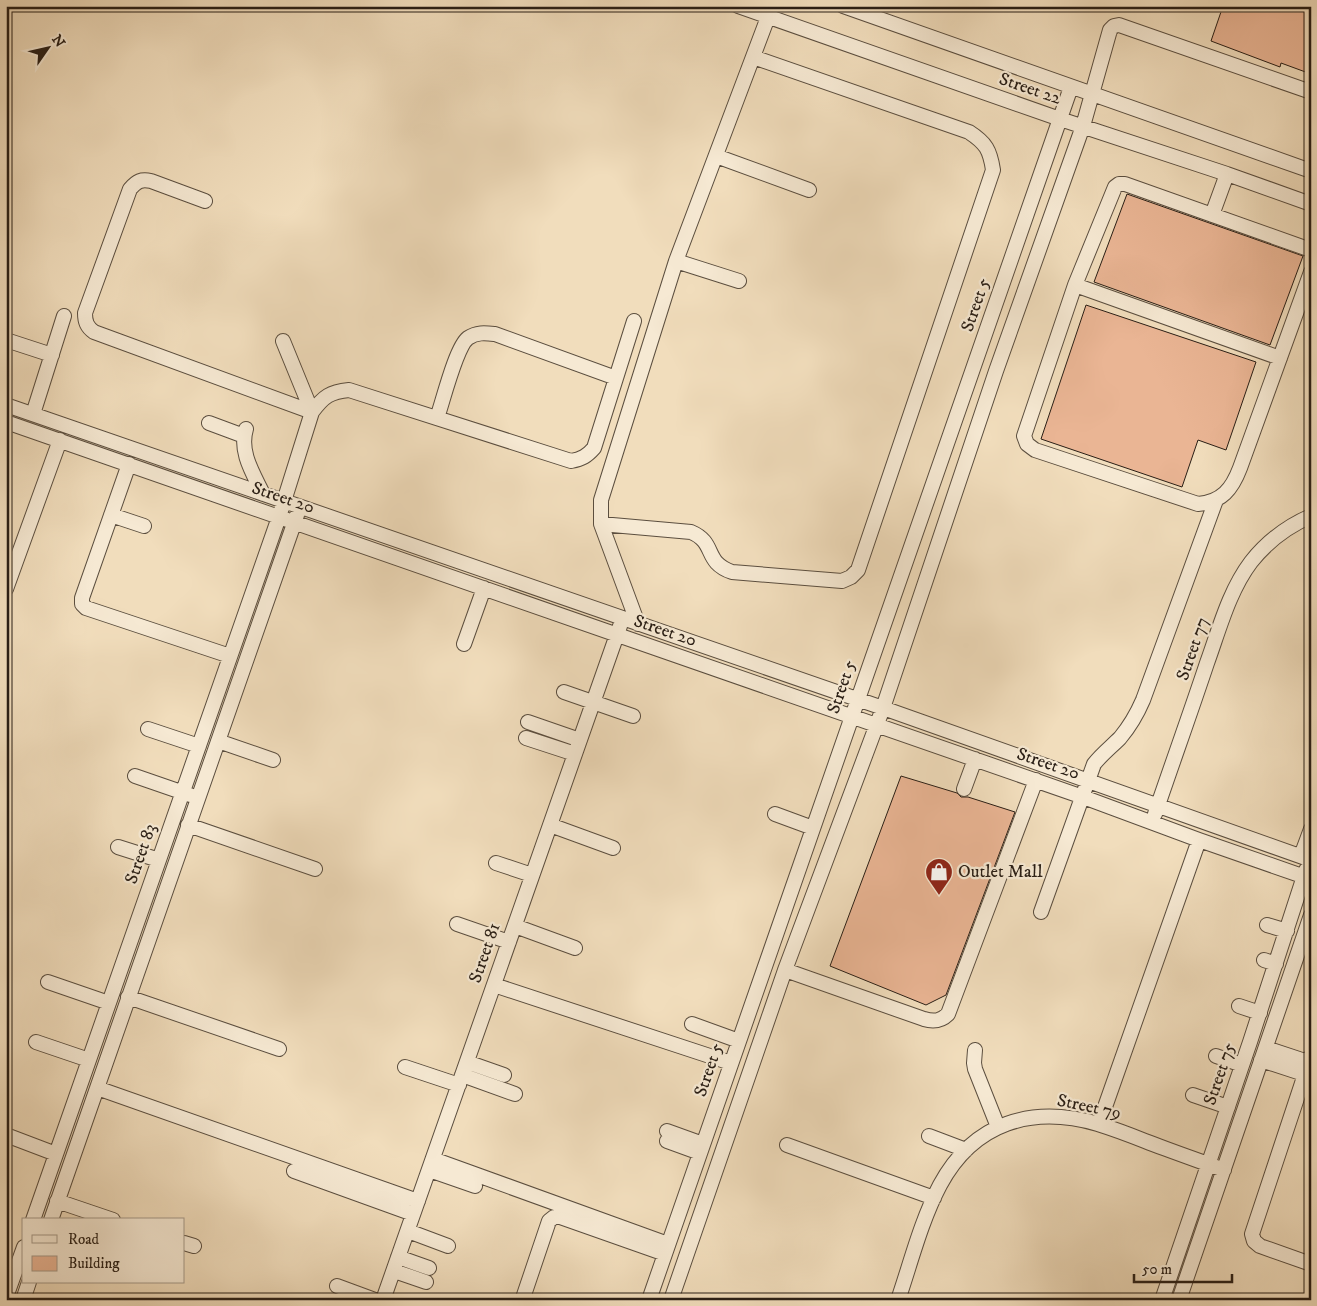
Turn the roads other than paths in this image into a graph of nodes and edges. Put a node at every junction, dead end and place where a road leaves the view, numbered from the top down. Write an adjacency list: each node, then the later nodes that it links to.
1 (738, 6): 3 (street, Street 22)
2 (843, 6): 5 (street, Street 22)
3 (768, 17): 4 (street); 8 (street, Street 22)
4 (752, 57): 10 (street); 47 (street)
5 (1072, 87): 7 (street, Street 22); 8 (street, Street 5)
6 (1311, 92): 7 (street)
7 (1093, 94): 9 (street); 11 (street, Street 22)
8 (1060, 119): 9 (street, Street 22); 57 (street, Street 5)
9 (1083, 126): 12 (street, Street 22); 59 (street)
10 (716, 156): 13 (street); 18 (street)
11 (1311, 171)
12 (1227, 174): 15 (street, Street 22); 16 (street)
13 (809, 190)
14 (205, 201): 30 (street)
15 (1311, 204)
16 (1212, 215): 17 (street); 21 (street)
17 (1311, 250)
18 (676, 261): 20 (street); 47 (street)
19 (1311, 272): 27 (street)
20 (739, 281)
21 (1075, 285): 27 (street); 40 (street)
22 (64, 316): 26 (street)
23 (634, 321): 28 (street)
24 (6, 340): 26 (street)
25 (283, 341): 30 (street)
26 (52, 355): 31 (street)
27 (1280, 358): 40 (street)
28 (616, 378): 32 (street); 32 (street)
29 (6, 405): 31 (street, Street 20)
30 (312, 412): 32 (street); 41 (street, Street 83)
31 (33, 414): 37 (street, Street 20)
32 (437, 418)
33 (6, 422): 35 (street, Street 20)
34 (209, 423): 39 (street)
35 (60, 440): 36 (street, Street 20); 50 (street)
36 (129, 464): 38 (street, Street 20); 43 (street)
37 (185, 467): 38 (street); 39 (street, Street 20)
38 (180, 482): 44 (street, Street 20)
39 (263, 494): 41 (street, Street 20)
40 (1216, 500): 74 (street)
41 (284, 501): 42 (street, Street 20); 44 (street, Street 83)
42 (300, 506): 46 (street, Street 83); 51 (street, Street 20)
43 (111, 515): 48 (street); 55 (street)
44 (279, 516): 46 (street, Street 20); 55 (street, Street 83)
45 (1311, 516): 79 (street, Street 77)
46 (294, 522): 49 (street, Street 20); 67 (street, Street 83)
47 (601, 524): 52 (street)
48 (144, 526)
49 (484, 588): 53 (street, Street 20); 54 (street)
50 (6, 589)
51 (623, 618): 52 (street, Street 20); 53 (street, Street 81)
52 (638, 624): 57 (street, Street 20)
53 (617, 634): 58 (street, Street 81); 61 (street, Street 20)
54 (464, 644)
55 (230, 656): 68 (street, Street 83)
56 (564, 692): 58 (street)
57 (858, 700): 59 (street, Street 20); 61 (street, Street 5)
58 (593, 702): 60 (street); 66 (street, Street 81)
59 (883, 708): 63 (street); 74 (street, Street 20)
60 (633, 716)
61 (852, 716): 63 (street, Street 20); 84 (street, Street 5)
62 (528, 722): 66 (street)
63 (877, 725): 70 (street, Street 20); 103 (street)
64 (148, 729): 68 (street)
65 (526, 738): 69 (street)
66 (580, 740): 69 (street, Street 81)
67 (218, 742): 71 (street); 78 (street, Street 83)
68 (198, 746): 76 (street, Street 83)
69 (575, 754): 83 (street, Street 81)
70 (975, 759): 73 (street, Street 20); 75 (street)
71 (273, 760)
72 (135, 776): 76 (street)
73 (1036, 780): 77 (street, Street 20); 103 (street)
74 (1088, 781): 77 (street); 79 (street, Street 20)
75 (964, 789)
76 (182, 792): 78 (street); 90 (street, Street 83)
77 (1083, 797): 81 (street, Street 20); 95 (street)
78 (198, 798): 82 (street, Street 83)
79 (1158, 806): 81 (street, Street 77); 89 (street, Street 20)
80 (775, 814): 84 (street)
81 (1152, 823): 86 (street, Street 20)
82 (188, 825): 92 (street); 106 (street, Street 83)
83 (550, 825): 88 (street); 93 (street, Street 81)
84 (813, 828): 111 (street, Street 5)
85 (1311, 829): 89 (street, Street 75)
86 (1199, 840): 94 (street, Street 20); 129 (street)
87 (118, 847): 90 (street)
88 (613, 848)
89 (1307, 858): 94 (street, Street 75)
90 (159, 860): 107 (street, Street 83)
91 (496, 863): 93 (street)
92 (315, 869)
93 (532, 875): 99 (street, Street 81)
94 (1307, 878): 100 (street, Street 75)
95 (1041, 912)
96 (1311, 915): 115 (street, Street 75)
97 (457, 924): 101 (street)
98 (1267, 924): 100 (street)
99 (515, 926): 101 (street, Street 81); 102 (street)
100 (1287, 931): 109 (street, Street 75)
101 (509, 942): 105 (street, Street 81)
102 (575, 948)
103 (785, 970): 154 (street)
104 (48, 982): 107 (street)
105 (494, 985): 118 (street, Street 81); 119 (street)
106 (128, 997): 113 (street); 125 (street, Street 83)
107 (109, 1003): 117 (street, Street 83)
108 (1238, 1006): 109 (street)
109 (1260, 1014): 120 (street, Street 75)
110 (692, 1024): 111 (street)
111 (739, 1041): 119 (street, Street 5)
112 (36, 1042): 117 (street)
113 (279, 1049)
114 (975, 1050): 130 (street)
115 (1264, 1054): 122 (street); 140 (street, Street 75)
116 (1216, 1056): 120 (street)
117 (89, 1060): 137 (street, Street 83)
118 (467, 1062): 123 (street); 124 (street, Street 81)
119 (731, 1063): 135 (street, Street 5)
120 (1242, 1065): 128 (street, Street 75)
121 (405, 1067): 124 (street)
122 (1308, 1067): 157 (street)
123 (504, 1075)
124 (460, 1080): 126 (street); 138 (street, Street 81)
125 (97, 1088): 144 (street, Street 83); 145 (street)
126 (515, 1094)
127 (1193, 1095): 128 (street)
128 (1228, 1107): 139 (street, Street 75)
129 (1099, 1124): 130 (street, Street 79); 139 (street, Street 79)
130 (998, 1127): 136 (street, Street 79)
131 (6, 1135): 137 (street)
132 (667, 1136): 135 (street)
133 (929, 1136): 136 (street)
134 (787, 1146): 143 (street)
135 (702, 1148): 151 (street, Street 5)
136 (966, 1150): 143 (street, Street 79)
137 (56, 1154): 146 (street, Street 83)
138 (431, 1164): 142 (street); 145 (street, Street 81); 151 (street)
139 (1208, 1164): 140 (street, Street 79); 153 (street, Street 75)
140 (1224, 1170): 155 (street, Street 75)
141 (294, 1171): 145 (street)
142 (474, 1186)
143 (934, 1198): 169 (street, Street 79)
144 (57, 1201): 147 (street, Street 83); 148 (street)
145 (416, 1208): 149 (street, Street 81)
146 (34, 1218)
147 (51, 1218)
148 (107, 1218)
149 (408, 1231): 150 (street); 156 (street, Street 81)
150 (448, 1246)
151 (666, 1249): 154 (street); 166 (street); 167 (street, Street 5)
152 (22, 1253): 161 (street)
153 (1177, 1254): 155 (street); 170 (street, Street 75)
154 (686, 1256): 168 (street)
155 (1193, 1259): 171 (street, Street 75)
156 (396, 1264): 158 (street); 165 (street, Street 81)
157 (1311, 1264)
158 (427, 1275)
159 (28, 1284): 163 (street)
160 (337, 1286): 164 (street)
161 (6, 1298): 162 (street)
162 (12, 1300)
163 (23, 1300)
164 (375, 1300)
165 (383, 1300)
166 (525, 1300)
167 (649, 1300)
168 (671, 1300)
169 (898, 1300)
170 (1162, 1300)
171 (1179, 1300)

